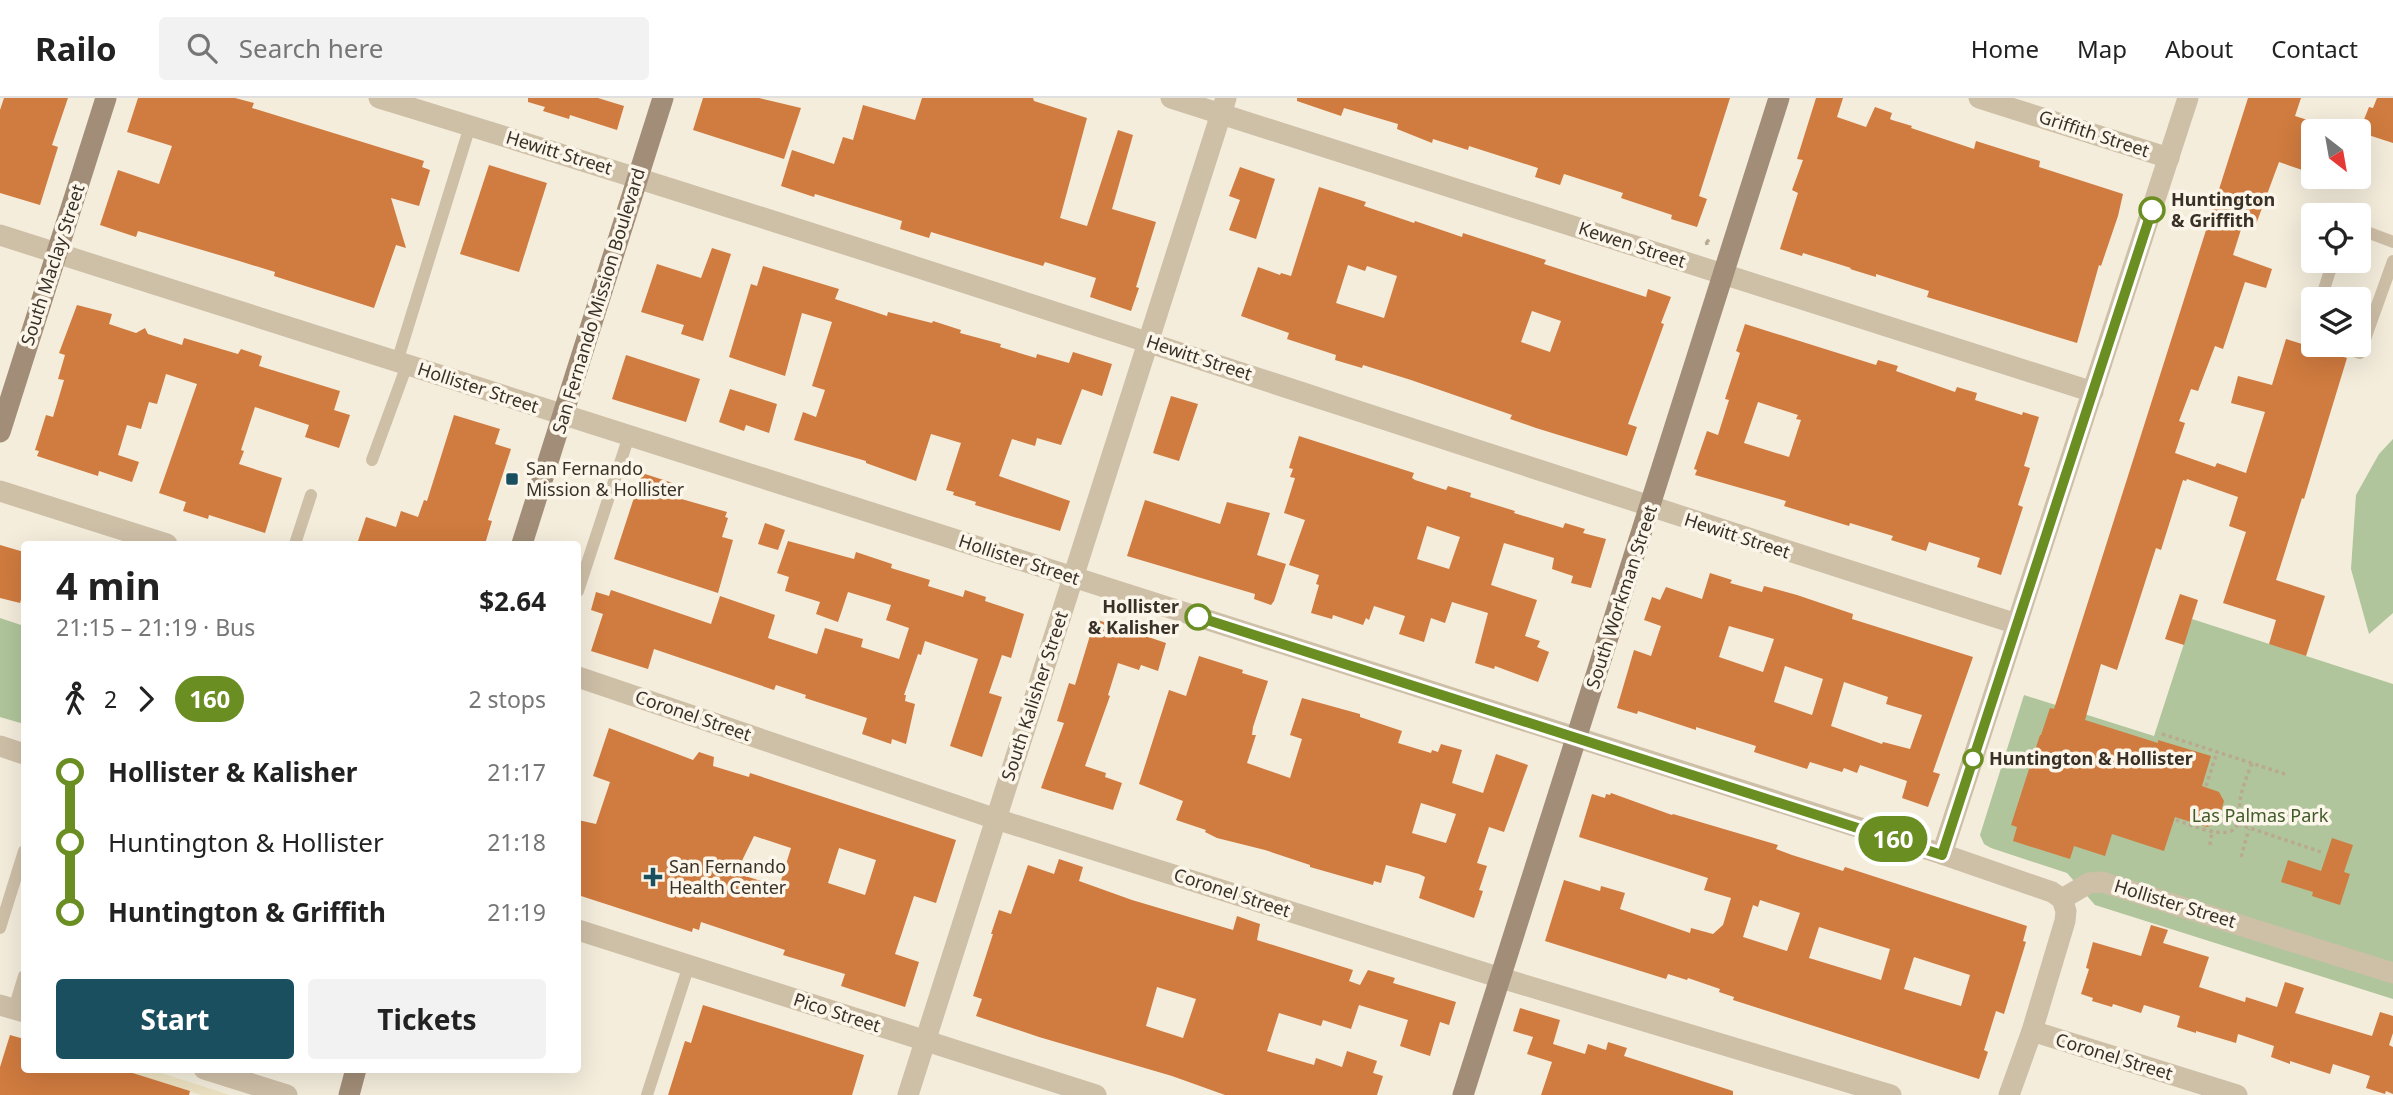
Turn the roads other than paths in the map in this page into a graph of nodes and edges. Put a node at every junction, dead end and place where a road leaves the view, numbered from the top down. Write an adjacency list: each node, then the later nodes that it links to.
1 (106, 98): 15 (main road, South Maclay Street)
2 (379, 98): 9 (street, Hewitt Street)
3 (663, 98): 11 (main road, San Fernando Mission Boulevard)
4 (1171, 98): 8 (street, Kewen Street)
5 (1780, 98): 17 (main road, South Workman Street)
6 (1979, 98): 10 (street, Griffith Street)
7 (2188, 98): 10 (street)
8 (1223, 106): 17 (street, Kewen Street); 19 (street, South Kalisher Street)
9 (470, 126): 11 (street, Hewitt Street); 20 (lane)
10 (2169, 158): 21 (street)
11 (638, 177): 19 (street, Hewitt Street); 22 (main road, San Fernando Mission Boulevard)
12 (2371, 234): 14 (lane)
13 (0, 235): 15 (street, Hollister Street)
14 (2393, 242)
15 (57, 254): 20 (street, Hollister Street); 23 (main road, South Maclay Street)
16 (2393, 261): 18 (lane)
17 (1724, 274): 21 (street, Kewen Street); 28 (main road, South Workman Street)
18 (2371, 322)
19 (1148, 341): 28 (street, Hewitt Street); 32 (street, South Kalisher Street)
20 (402, 363): 22 (street, Hollister Street); 25 (lane)
21 (2093, 392): 34 (street)
22 (564, 415): 24 (street, Hollister Street); 31 (main road, San Fernando Mission Boulevard)
23 (0, 432)
24 (629, 436): 32 (street, Hollister Street); 33 (lane)
25 (372, 460)
26 (0, 491): 29 (street)
27 (311, 495): 30 (lane)
28 (1650, 508): 34 (street, Hewitt Street); 36 (main road, South Workman Street)
29 (158, 541)
30 (296, 541)
31 (523, 541)
32 (1073, 577): 36 (street, Hollister Street); 39 (street, South Kalisher Street)
33 (581, 582)
34 (2017, 624): 40 (street)
35 (581, 678): 39 (street, Coronel Street)
36 (1577, 738): 40 (street, Hollister Street); 47 (main road, South Workman Street)
37 (0, 746): 38 (street)
38 (21, 753)
39 (996, 819): 47 (street, Coronel Street); 51 (street, South Kalisher Street)
40 (1942, 855): 42 (street, Hollister Street)
41 (21, 861): 43 (lane)
42 (2062, 899): 46 (street, Hollister Street); 50 (street)
43 (0, 928)
44 (581, 931): 45 (street, Pico Street)
45 (688, 965): 51 (street, Pico Street); 57 (lane)
46 (2393, 973)
47 (1501, 978): 60 (main road, South Workman Street); 61 (street, Coronel Street)
48 (21, 985): 49 (lane)
49 (13, 1009)
50 (2032, 1031): 62 (street); 63 (street, Coronel Street)
51 (925, 1041): 54 (street, Pico Street); 58 (street, South Kalisher Street)
52 (217, 1073): 55 (street)
53 (355, 1073): 56 (main road)
54 (1058, 1089): 59 (street, Pico Street)
55 (287, 1095)
56 (349, 1095)
57 (647, 1095)
58 (908, 1095)
59 (1096, 1095)
60 (1463, 1095)
61 (1891, 1095)
62 (2009, 1095)
63 (2236, 1095)

